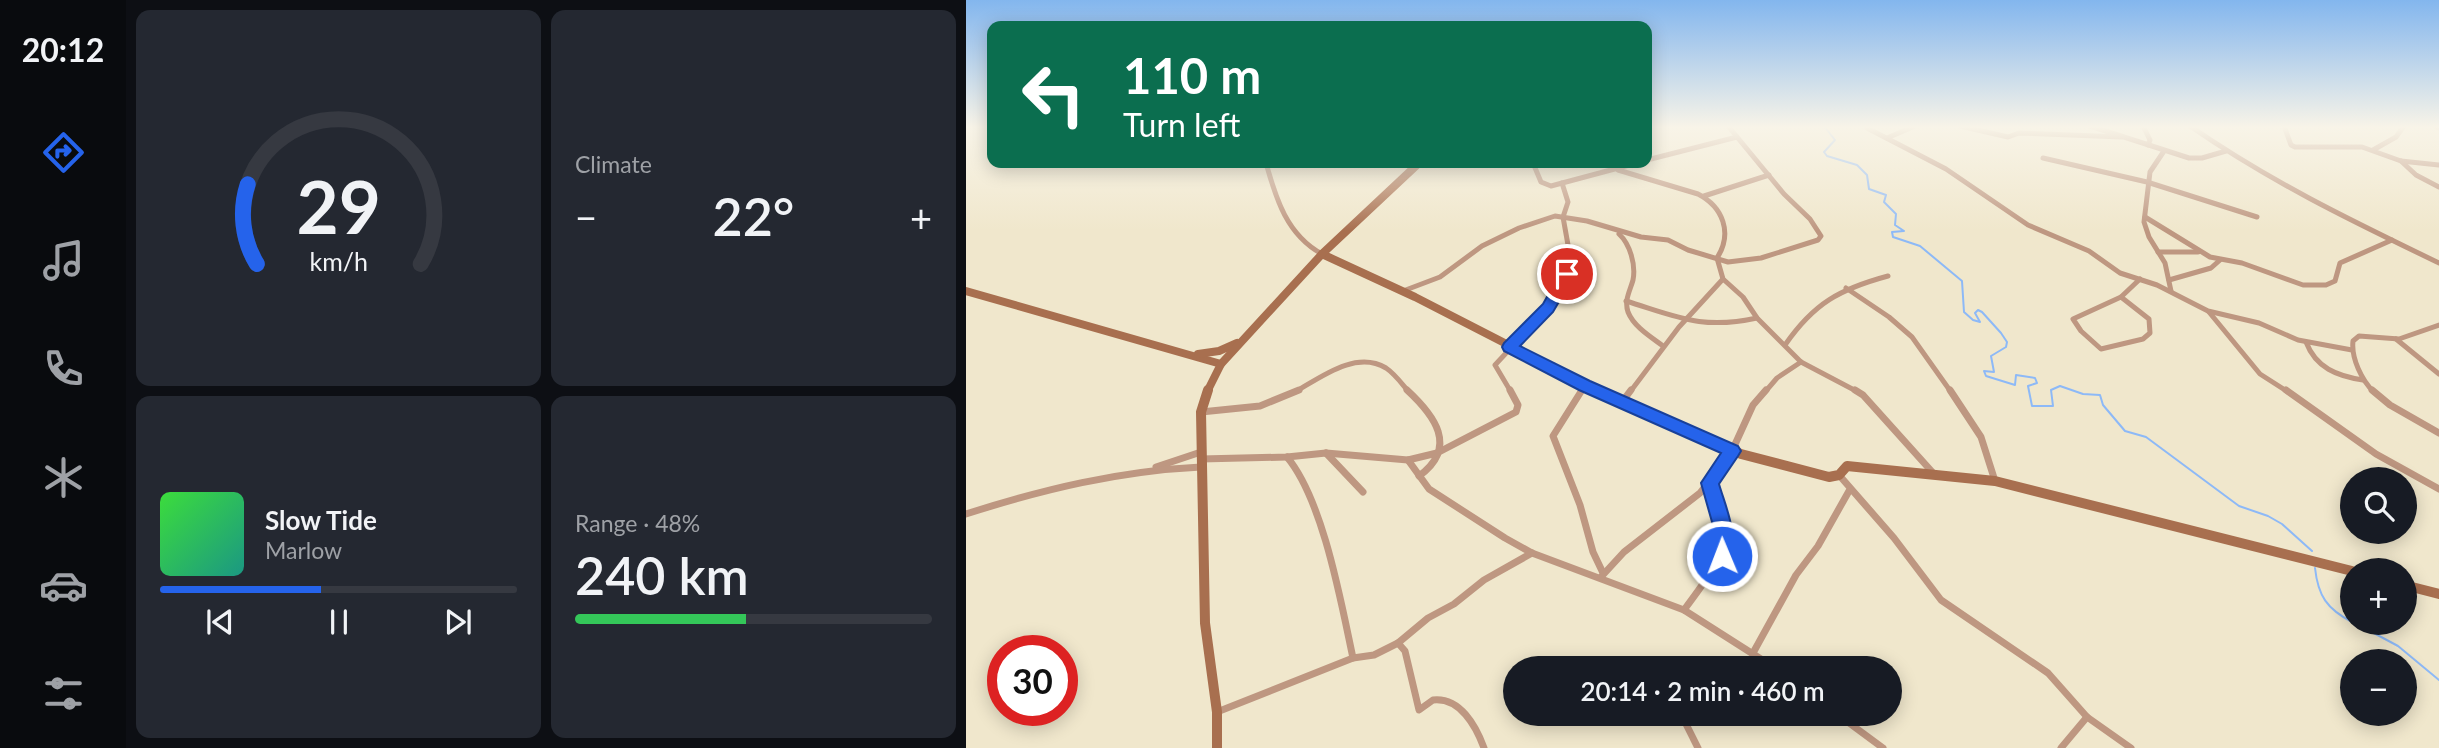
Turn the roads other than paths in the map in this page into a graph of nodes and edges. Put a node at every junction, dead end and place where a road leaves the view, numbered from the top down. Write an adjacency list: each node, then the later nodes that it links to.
1 (1757, 161): 13 (street)
2 (1930, 161): 31 (street)
3 (2056, 161): 14 (street)
4 (2156, 161): 14 (street)
5 (2243, 161): 22 (street)
6 (2401, 161): 7 (street); 16 (street)
7 (2439, 165)
8 (1267, 168): 25 (street)
9 (1414, 168): 25 (street)
10 (1536, 168): 15 (street)
11 (1623, 168): 12 (street)
12 (1618, 170): 15 (street); 17 (street)
13 (1769, 175): 17 (street); 26 (street)
14 (2147, 182): 18 (street); 19 (street)
15 (1562, 183): 20 (street)
16 (2439, 187)
17 (1704, 196): 26 (street)
18 (2145, 217): 23 (street); 24 (street)
19 (2257, 217)
20 (1563, 218): 21 (street); 35 (street); 48 (street)
21 (1614, 231): 26 (street); 38 (street)
22 (2392, 240): 27 (street); 28 (street)
23 (2158, 252): 24 (street); 32 (street)
24 (2200, 252): 27 (street)
25 (1322, 254): 35 (street); 43 (street)
26 (1717, 258): 30 (street)
27 (2220, 260): 32 (street)
28 (2439, 263)
29 (1888, 276): 33 (street)
30 (1723, 279): 40 (street); 41 (street)
31 (2140, 279): 36 (street); 37 (street)
32 (2169, 280): 36 (street)
33 (1846, 288): 46 (street); 69 (street)
34 (966, 291): 50 (street)
35 (1403, 291): 48 (street)
36 (2172, 293): 39 (street)
37 (2121, 297): 37 (street)
38 (1626, 301): 41 (street); 47 (street)
39 (2208, 311): 45 (street); 71 (street)
40 (1757, 318): 41 (street); 46 (street)
41 (1685, 321): 47 (street)
42 (2439, 325): 44 (street)
43 (1245, 338): 50 (street); 52 (street)
44 (2396, 339): 49 (street); 53 (street)
45 (2306, 342): 49 (street); 54 (street)
46 (1785, 345): 51 (street)
47 (1663, 346): 56 (street)
48 (1510, 347): 55 (street); 61 (street)
49 (2352, 350): 54 (street)
50 (1191, 355): 52 (street)
51 (1801, 362): 59 (street); 67 (street)
52 (1221, 364): 57 (street)
53 (2439, 374)
54 (2363, 380): 58 (street)
55 (1585, 385): 56 (street); 77 (street)
56 (1622, 402): 59 (street)
57 (1201, 412): 61 (street); 63 (street)
58 (2439, 433)
59 (1732, 451): 66 (street); 70 (street)
60 (1326, 453): 62 (street); 64 (street); 73 (street)
61 (1437, 453): 64 (street); 68 (street)
62 (1287, 457): 63 (street); 84 (street)
63 (1201, 459): 65 (street); 65 (street); 85 (street)
64 (1408, 460): 68 (street)
65 (1155, 467): 74 (street)
66 (1839, 475): 67 (street); 72 (street)
67 (1935, 475): 69 (street)
68 (1419, 476): 75 (street)
69 (1995, 481): 76 (street)
70 (1710, 483): 77 (street); 80 (street)
71 (2439, 489)
72 (1849, 491): 82 (street); 86 (street)
73 (1363, 492)
74 (966, 514)
75 (1532, 553): 77 (street); 81 (street)
76 (2340, 568)
77 (1602, 575): 80 (street)
78 (2417, 588): 79 (street)
79 (2439, 594)
80 (1684, 610): 82 (street)
81 (1398, 643): 84 (street); 91 (street)
82 (1753, 653): 83 (street)
83 (1757, 656)
84 (1353, 658): 85 (street)
85 (1217, 712): 90 (street)
86 (2087, 717): 89 (street); 94 (street)
87 (1687, 726): 92 (street)
88 (1853, 726): 93 (street)
89 (2065, 746)
90 (1217, 748)
91 (1484, 748)
92 (1698, 748)
93 (1883, 748)
94 (2131, 748)

